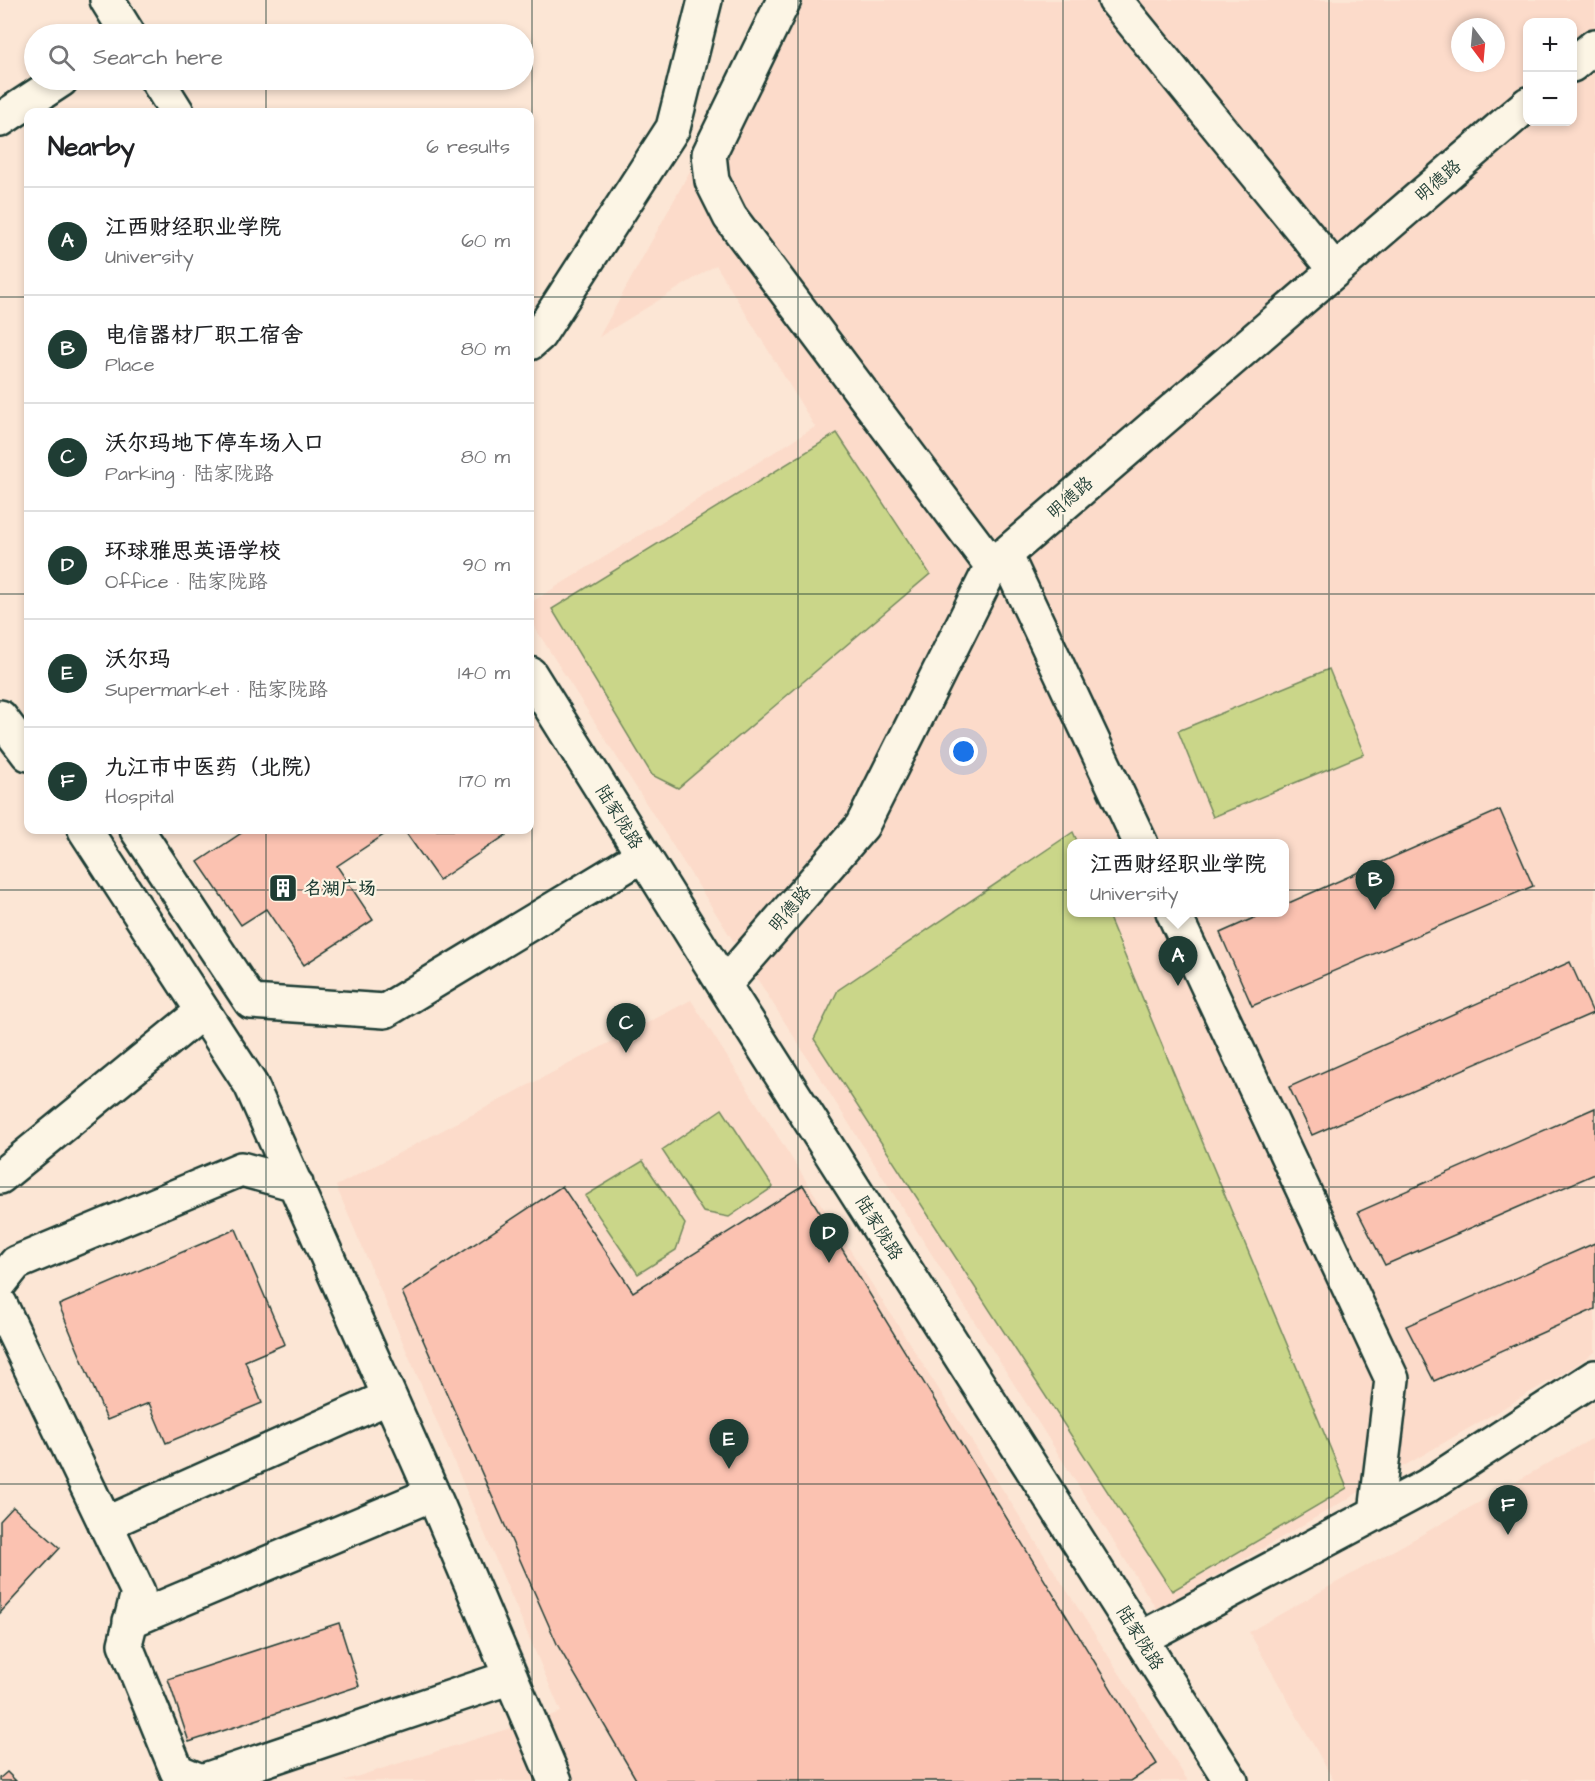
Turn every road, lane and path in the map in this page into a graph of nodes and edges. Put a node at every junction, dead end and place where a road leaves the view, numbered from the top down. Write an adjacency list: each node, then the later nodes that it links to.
1 (107, 0): 5 (street)
2 (705, 0): 14 (street)
3 (784, 0): 15 (street)
4 (1115, 0): 13 (street)
5 (122, 24)
6 (1595, 46): 7 (street)
7 (1577, 61)
8 (46, 90): 12 (street)
9 (163, 90): 11 (street)
10 (1523, 107): 13 (street, 明德路)
11 (174, 108)
12 (0, 120)
13 (1335, 270): 15 (street, 明德路)
14 (534, 339)
15 (999, 560): 21 (street); 24 (street, 明德路)
16 (534, 680): 22 (street, 陆家陇路)
17 (0, 717): 18 (street)
18 (24, 749)
19 (88, 834): 25 (street)
20 (140, 834): 22 (street)
21 (1139, 839)
22 (643, 855): 24 (street, 陆家陇路)
23 (1175, 917): 33 (street)
24 (724, 985): 36 (street, 陆家陇路)
25 (203, 1011): 26 (street); 27 (street)
26 (0, 1177)
27 (296, 1184): 28 (street); 31 (street)
28 (0, 1283)
29 (0, 1304): 34 (street)
30 (1595, 1377): 33 (street)
31 (389, 1397): 32 (street); 34 (street)
32 (432, 1494): 35 (street); 37 (street)
33 (1376, 1513): 36 (street)
34 (105, 1524): 35 (street)
35 (130, 1621): 39 (street)
36 (1140, 1639): 40 (street, 陆家陇路)
37 (511, 1677): 38 (street); 39 (street)
38 (546, 1779)
39 (202, 1781)
40 (1231, 1781)

